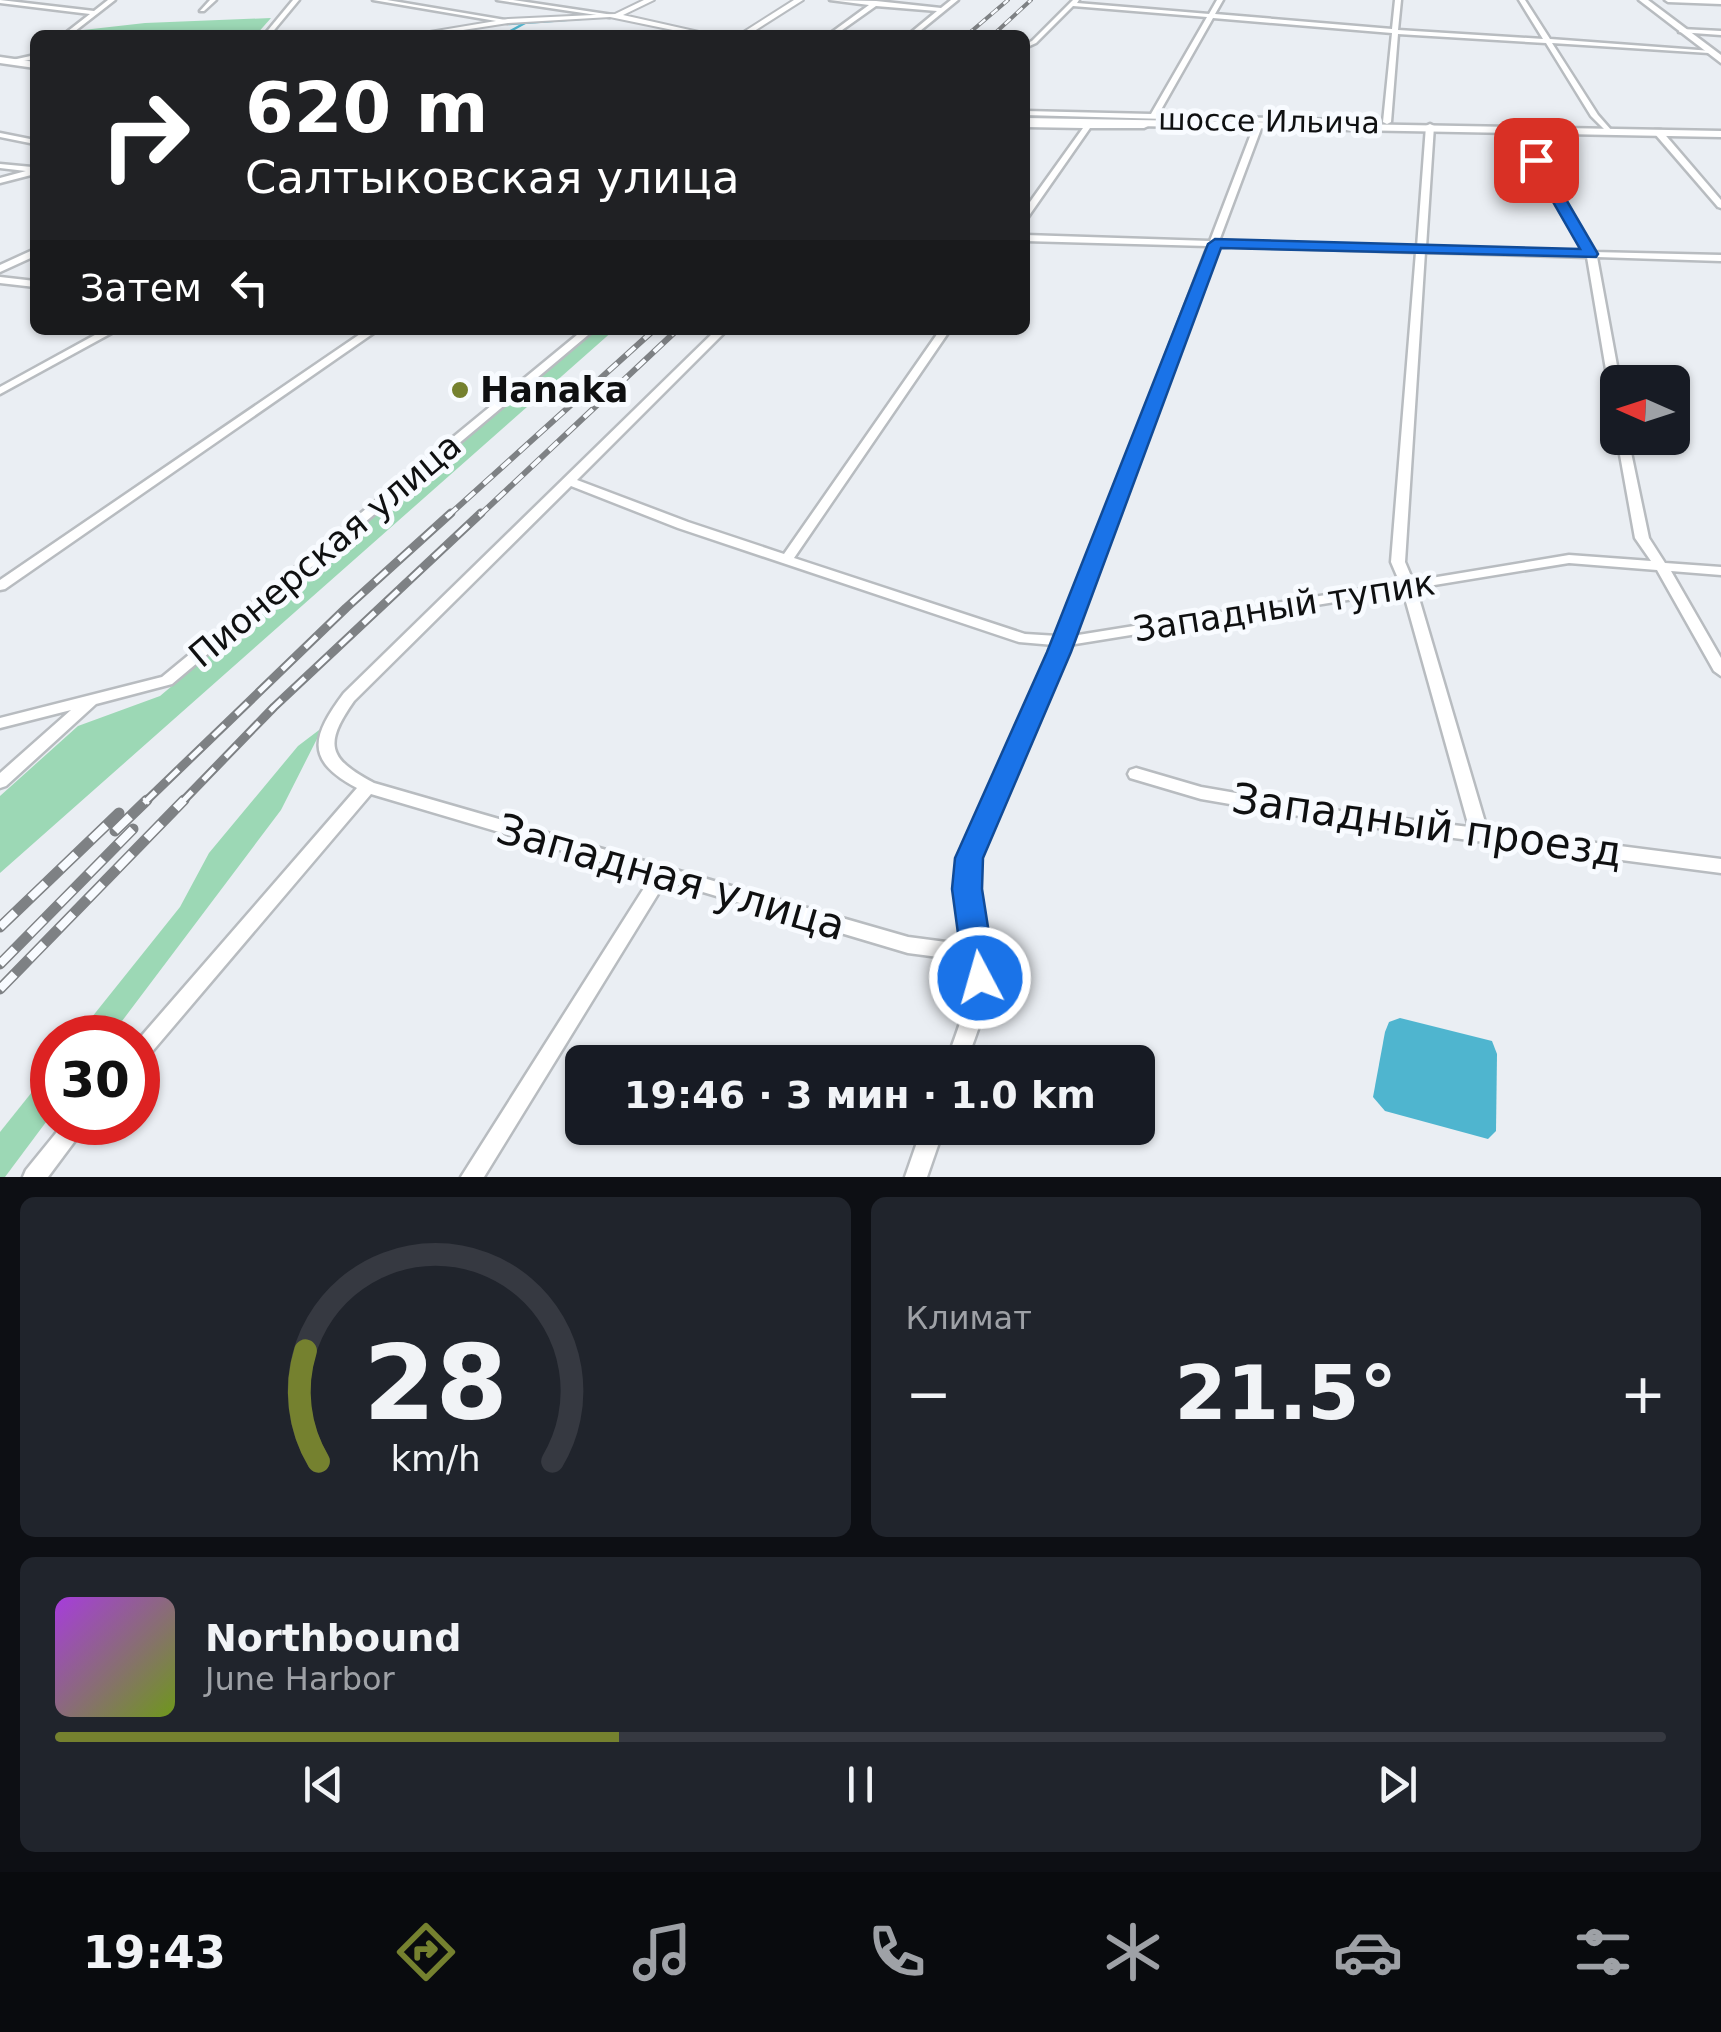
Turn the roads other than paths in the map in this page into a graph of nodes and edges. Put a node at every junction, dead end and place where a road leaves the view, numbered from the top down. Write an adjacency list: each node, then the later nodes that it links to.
1 (112, 0): 21 (street)
2 (213, 0): 19 (street)
3 (296, 0): 28 (street)
4 (376, 0): 25 (street)
5 (500, 0): 22 (street)
6 (650, 0): 23 (street)
7 (800, 0): 32 (street)
8 (832, 0): 16 (street)
9 (954, 0): 20 (street)
10 (1220, 0): 24 (street)
11 (1398, 0): 35 (street)
12 (1522, 0): 38 (street)
13 (1643, 0): 36 (main road)
14 (1668, 0): 18 (street)
15 (0, 1): 21 (street)
16 (878, 2): 20 (street); 33 (street)
17 (1074, 2): 24 (street); 39 (street)
18 (1721, 2)
19 (202, 10)
20 (942, 10): 34 (street)
21 (94, 13): 27 (street)
22 (582, 14): 23 (street); 25 (street)
23 (613, 15): 26 (street)
24 (1210, 15): 35 (street); 42 (street)
25 (508, 21): 29 (street)
26 (640, 21): 30 (street); 31 (street)
27 (72, 30)
28 (271, 30)
29 (449, 30)
30 (628, 30)
31 (684, 30)
32 (750, 30)
33 (838, 30)
34 (917, 30)
35 (1395, 31): 38 (street); 48 (street)
36 (1681, 31): 37 (street); 40 (main road)
37 (1721, 33)
38 (1550, 41): 40 (street); 55 (street)
39 (1030, 44)
40 (1708, 51): 41 (main road)
41 (1721, 60)
42 (1154, 115): 43 (street); 47 (street)
43 (1030, 120)
44 (1030, 120): 46 (main road)
45 (1030, 120): 50 (street)
46 (1040, 120): 47 (main road, шоссе Ильича); 49 (main road, шоссе Ильича)
47 (1342, 122): 49 (main road, шоссе Ильича)
48 (1386, 122): 49 (main road, шоссе Ильича); 53 (main road, шоссе Ильича)
49 (1366, 124): 51 (street); 52 (main road, шоссе Ильича)
50 (1088, 126): 51 (street); 65 (street)
51 (1258, 126): 67 (street)
52 (1430, 126): 53 (main road, шоссе Ильича); 68 (street)
53 (1498, 128): 54 (main road, шоссе Ильича)
54 (1518, 128): 55 (main road, шоссе Ильича); 70 (street)
55 (1608, 131): 56 (main road, шоссе Ильича)
56 (1658, 132): 57 (main road, шоссе Ильича); 64 (street)
57 (1721, 134)
58 (0, 135): 59 (street)
59 (30, 141)
60 (0, 166): 61 (street)
61 (30, 169)
62 (30, 172): 63 (street)
63 (0, 182)
64 (1721, 205)
65 (1030, 209)
66 (1030, 238): 67 (street)
67 (1215, 244): 68 (street); 89 (street)
68 (1422, 249): 70 (street); 88 (street)
69 (30, 254): 72 (street)
70 (1590, 254): 71 (street); 80 (street)
71 (1721, 258)
72 (0, 268)
73 (0, 280): 74 (street)
74 (30, 283)
75 (103, 335): 81 (street)
76 (366, 335): 87 (street)
77 (583, 335): 91 (street, Пионерская улица)
78 (717, 335): 83 (street)
79 (942, 335): 84 (street)
80 (1611, 365)
81 (0, 391)
82 (1626, 455): 85 (street)
83 (572, 482): 84 (street, Западный тупик); 95 (street, Западная улица)
84 (786, 559): 89 (street, Западный тупик)
85 (1661, 566): 86 (street, Западный тупик); 88 (street, Западный тупик); 90 (street)
86 (1721, 571)
87 (0, 586)
88 (1408, 586): 89 (street, Западный тупик); 96 (street)
89 (1063, 641): 99 (street)
90 (1721, 671)
91 (91, 702): 92 (street, Пионерская улица); 94 (street)
92 (0, 723)
93 (1136, 774): 96 (street, Западный проезд)
94 (0, 782)
95 (368, 787): 98 (street, Западная улица); 100 (street)
96 (1480, 835): 97 (street, Западный проезд)
97 (1721, 866)
98 (661, 876): 99 (street, Западная улица); 105 (street)
99 (977, 947): 101 (street)
100 (160, 1028)
101 (961, 1045)
102 (60, 1145): 104 (street)
103 (927, 1145): 106 (street)
104 (34, 1177)
105 (472, 1177)
106 (916, 1177)

